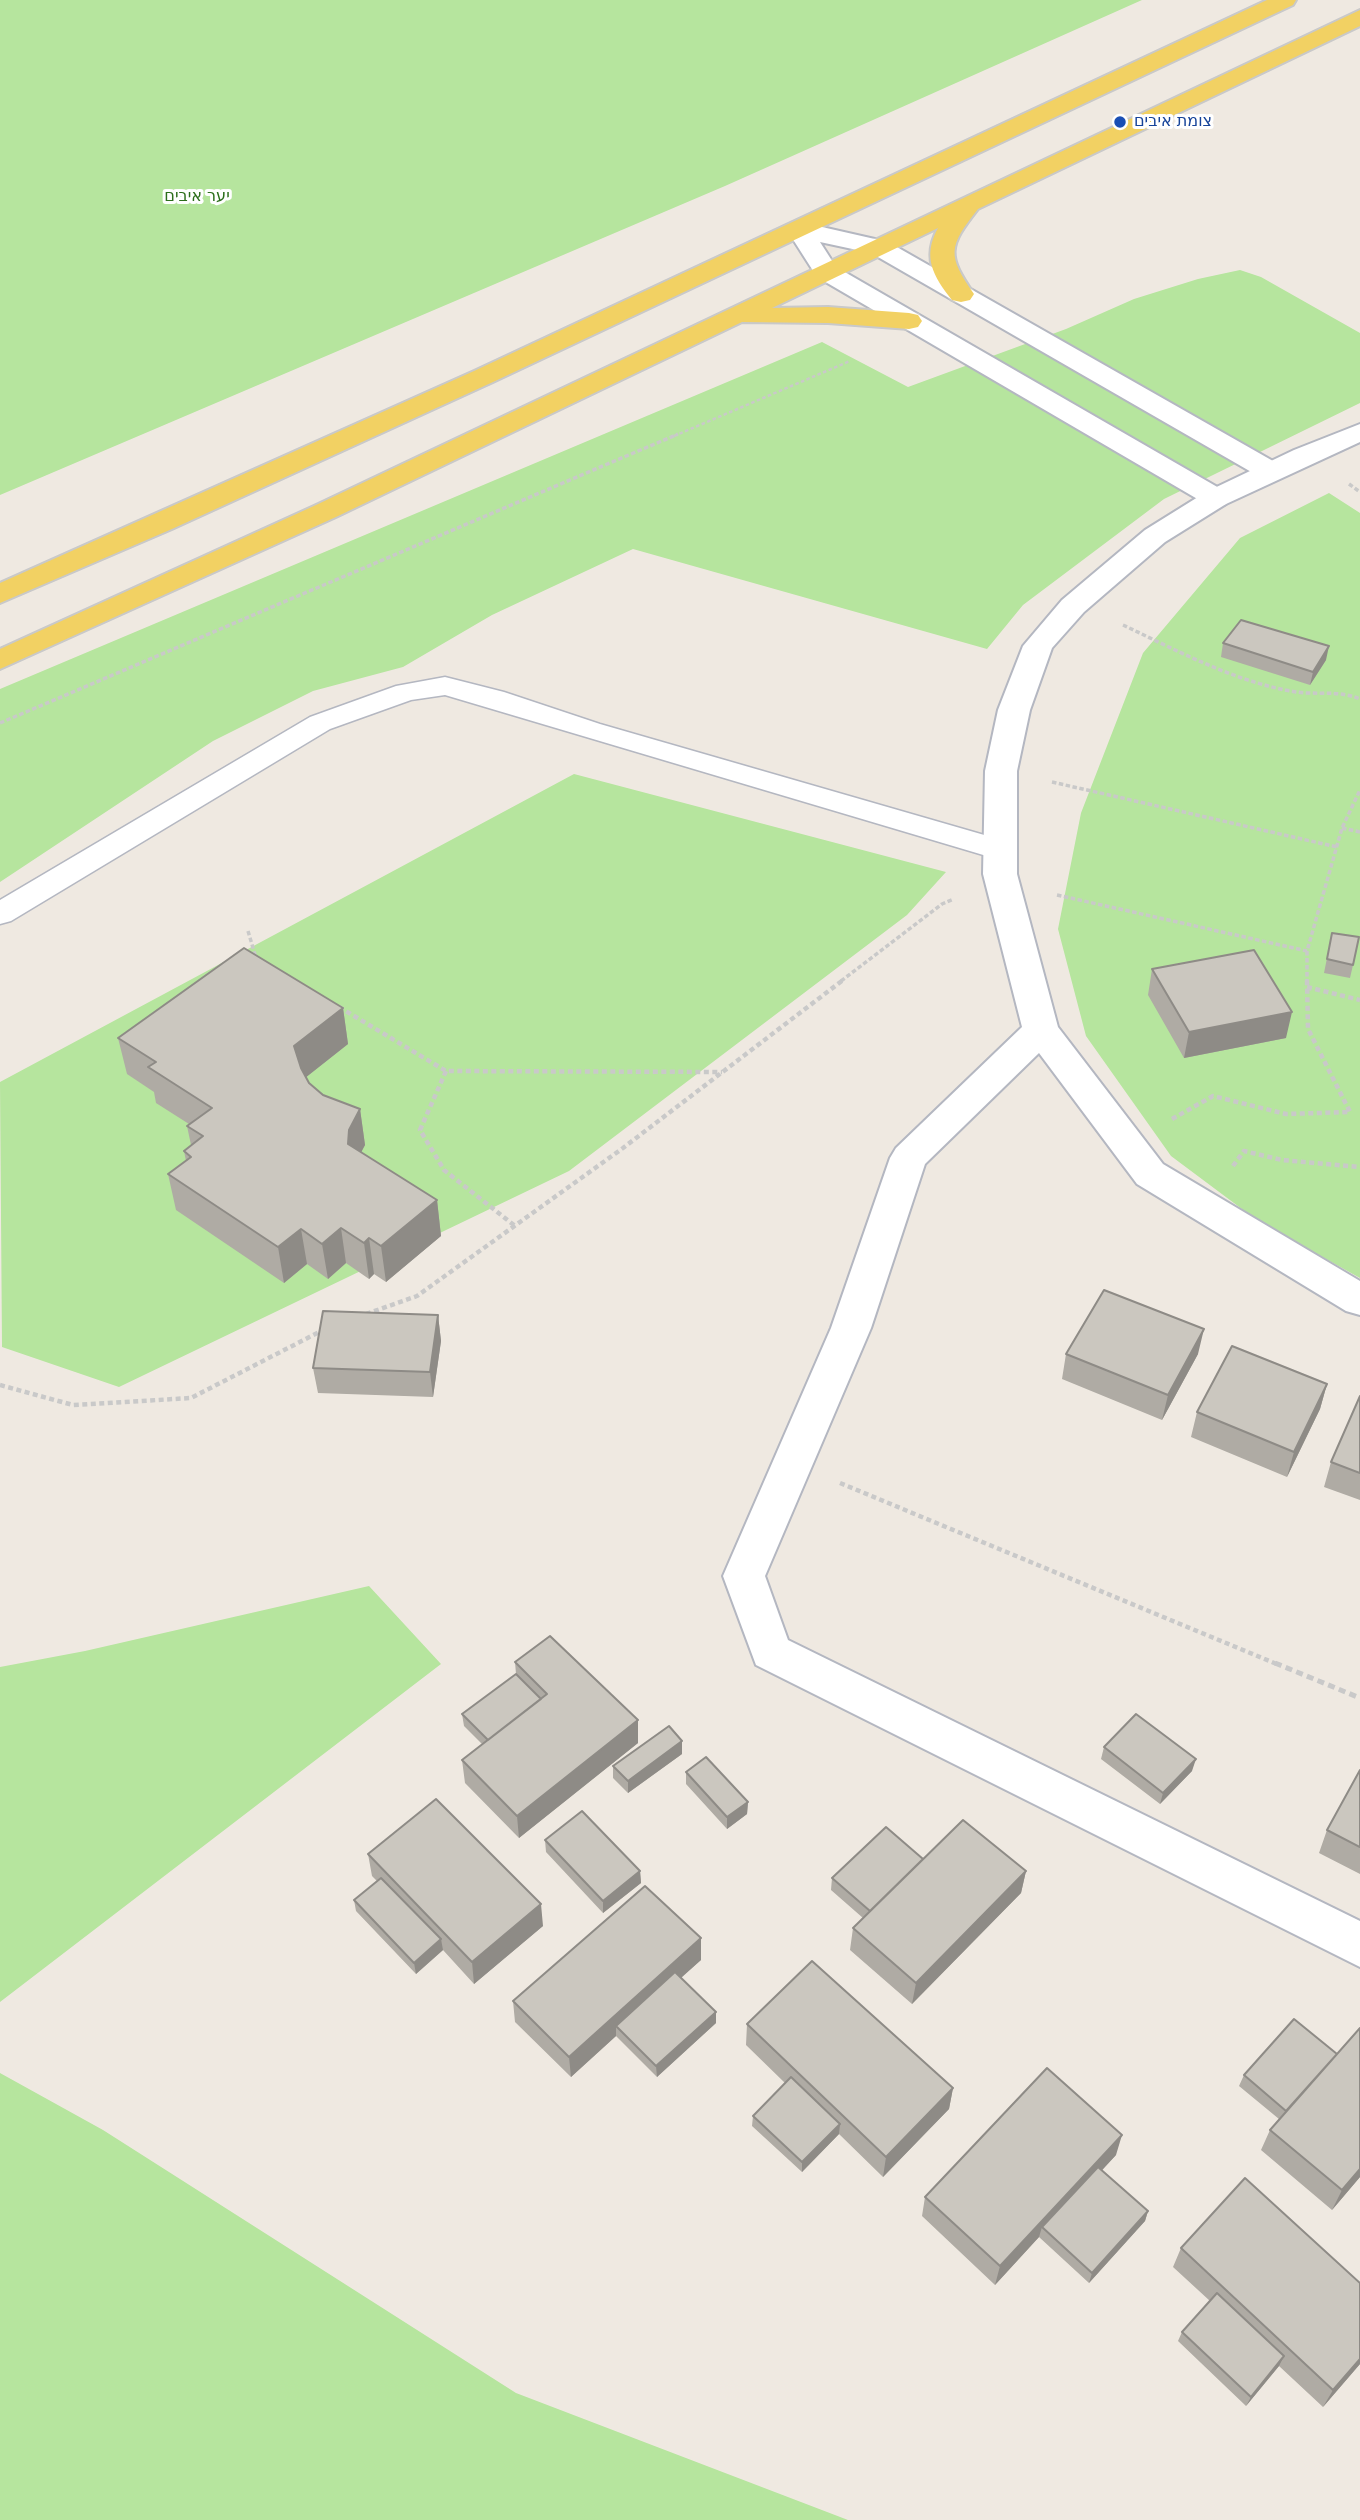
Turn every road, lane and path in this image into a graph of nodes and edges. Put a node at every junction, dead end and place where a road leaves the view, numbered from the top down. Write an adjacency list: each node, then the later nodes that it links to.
1 (1285, 0): 4 (main road)
2 (1360, 18): 3 (main road)
3 (968, 205): 5 (main road); 7 (main road)
4 (800, 230): 5 (street); 6 (street); 13 (main road)
5 (879, 247): 6 (main road); 7 (street)
6 (826, 272): 8 (main road); 9 (street)
7 (961, 294): 11 (street)
8 (732, 317): 9 (main road); 15 (main road)
9 (917, 325): 12 (street); 17 (path)
10 (1360, 432): 11 (street)
11 (1270, 471): 12 (street)
12 (1216, 498): 14 (street)
13 (0, 594)
14 (1073, 606): 16 (path); 18 (street)
15 (0, 660)
16 (1360, 699)
17 (0, 723)
18 (1001, 771): 22 (path); 23 (street)
19 (1360, 790): 20 (path)
20 (1342, 828): 21 (path); 22 (path)
21 (1360, 832)
22 (1337, 847): 26 (path)
23 (1002, 866): 24 (lane); 26 (path); 31 (street); 33 (path)
24 (0, 914)
25 (248, 931): 27 (path)
26 (1307, 951): 28 (path)
27 (268, 965)
28 (1307, 987): 29 (path); 34 (path)
29 (1360, 1000)
30 (327, 1001): 32 (path)
31 (1041, 1030): 34 (street); 42 (street)
32 (446, 1071): 33 (path); 37 (path)
33 (723, 1072): 37 (path)
34 (1127, 1144): 36 (street)
35 (1360, 1167): 36 (path)
36 (1205, 1207): 38 (street)
37 (515, 1226): 39 (path)
38 (1360, 1300)
39 (365, 1315)
40 (327, 1328): 41 (path)
41 (0, 1385)
42 (793, 1464): 43 (path); 44 (street)
43 (1360, 1698)
44 (1360, 1945)

